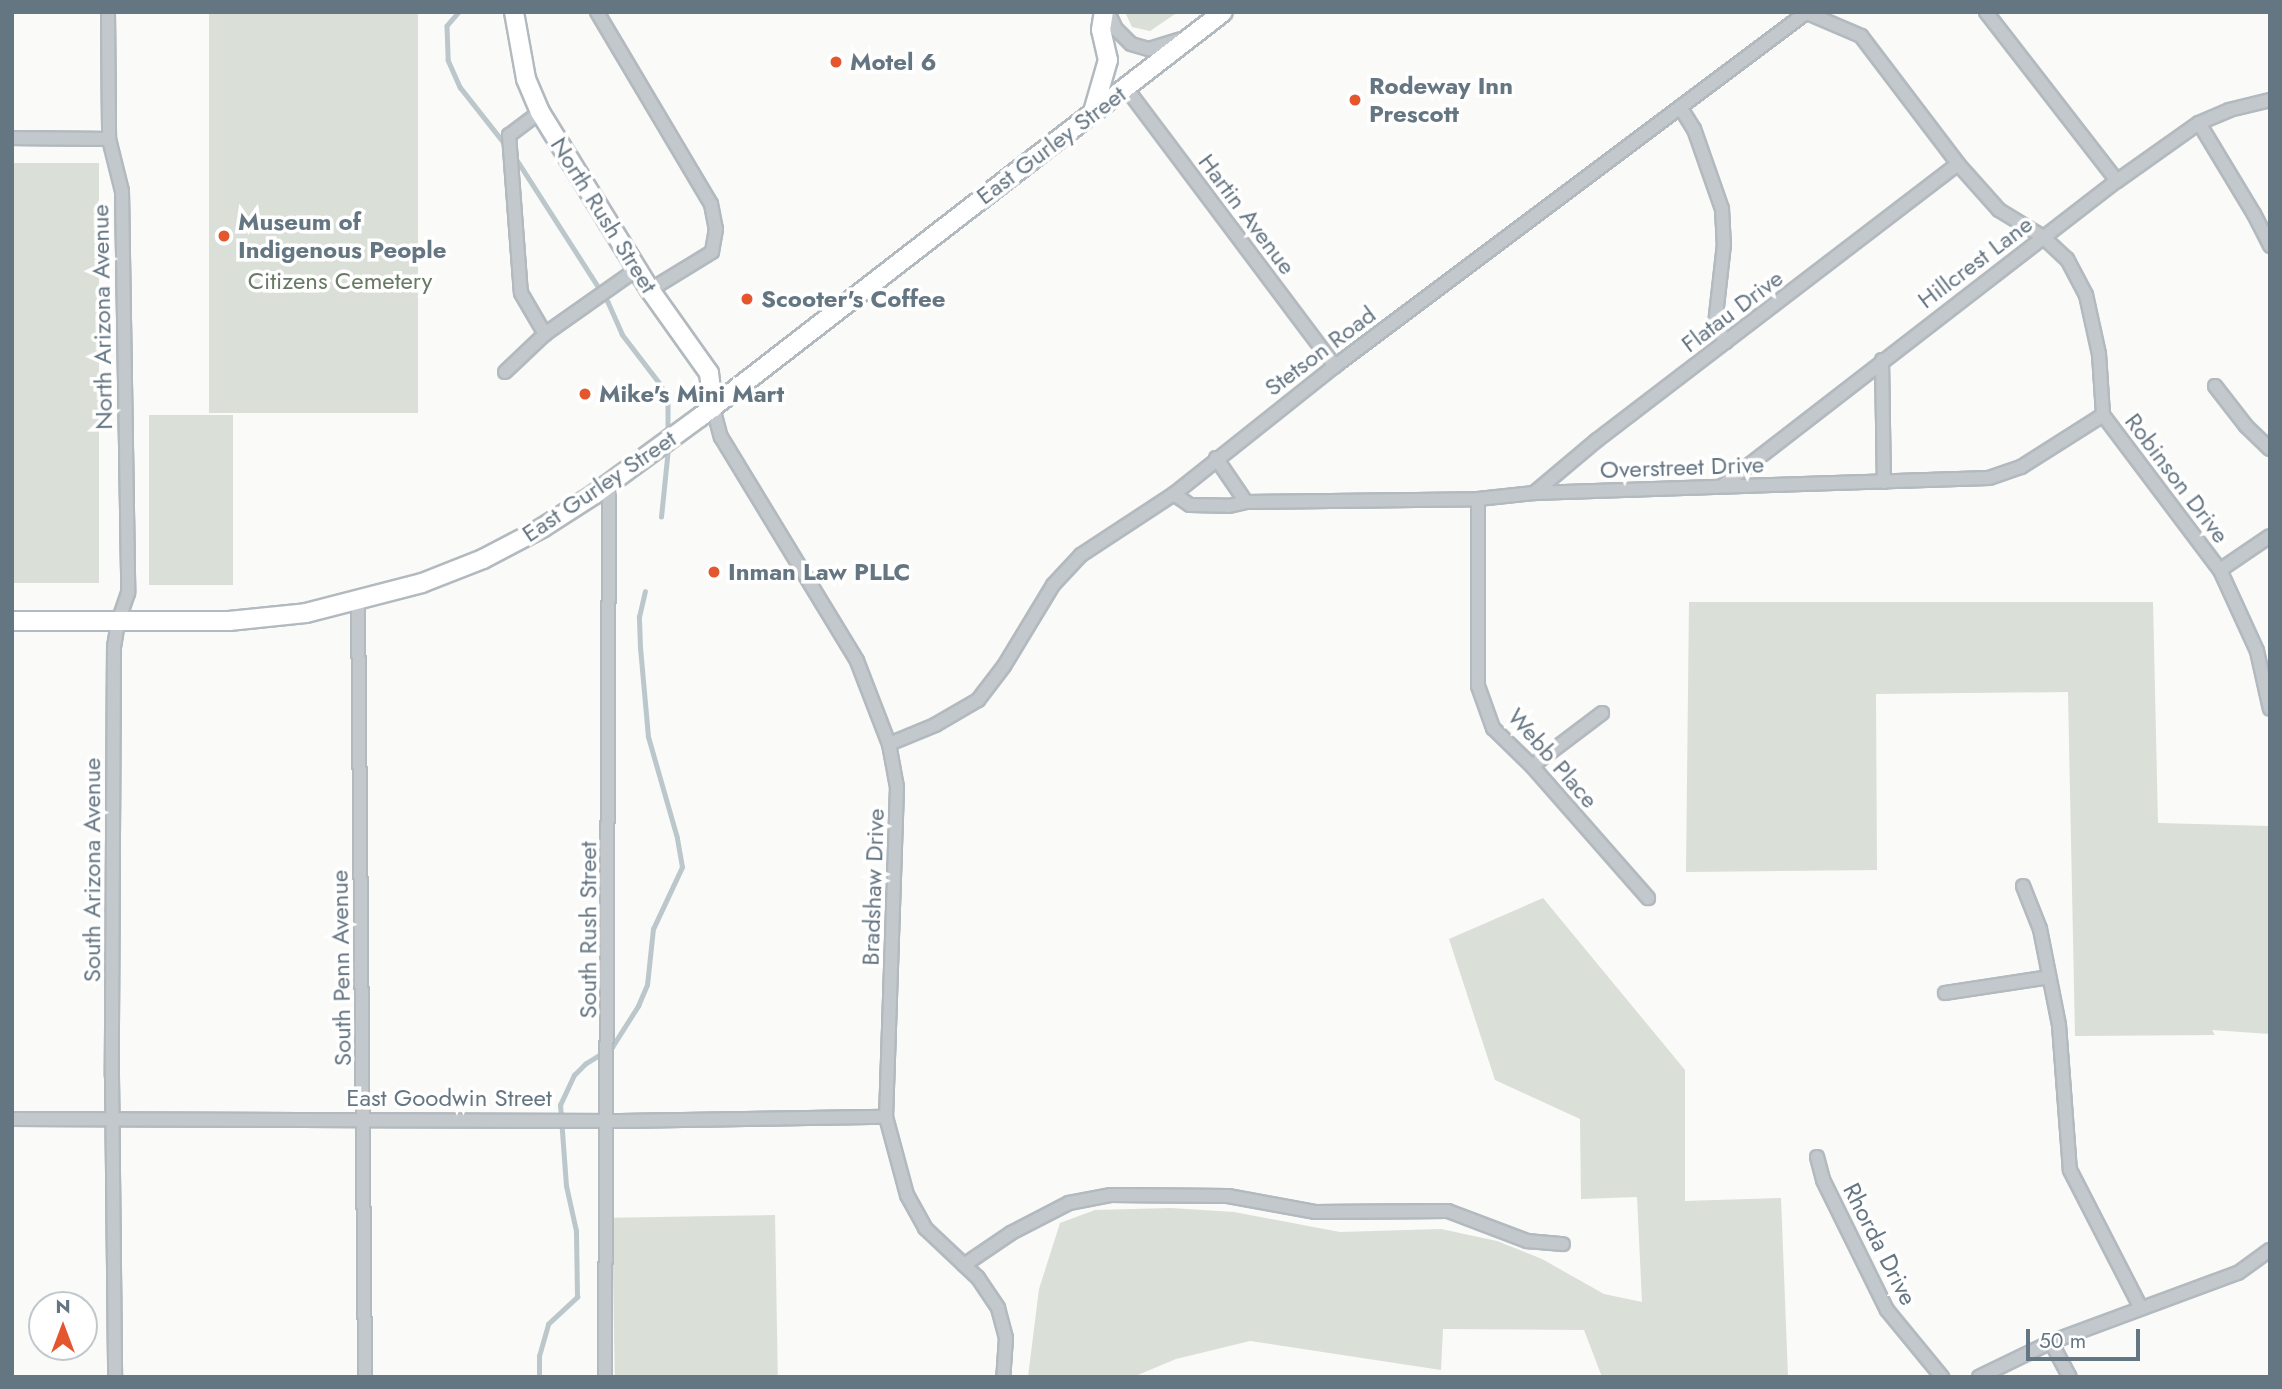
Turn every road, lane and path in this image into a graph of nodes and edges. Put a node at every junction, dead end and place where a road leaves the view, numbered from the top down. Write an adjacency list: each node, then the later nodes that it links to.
1 (108, 12): 16 (street, North Arizona Avenue)
2 (514, 12): 13 (main road, North Rush Street)
3 (597, 12): 22 (street)
4 (1106, 12): 8 (street); 12 (main road)
5 (1223, 12): 8 (main road, East Gurley Street)
6 (1806, 12): 11 (street, Stetson Road); 17 (street, Robinson Drive)
7 (1986, 12): 18 (street)
8 (1203, 26): 9 (main road, East Gurley Street)
9 (1126, 88): 12 (main road, East Gurley Street); 26 (street, Hartin Avenue)
10 (2270, 100): 14 (street, Hillcrest Lane)
11 (1680, 107): 24 (street); 26 (street, Stetson Road)
12 (1093, 111): 29 (main road, East Gurley Street)
13 (540, 112): 21 (main road, North Rush Street); 23 (street)
14 (2199, 123): 18 (street, Hillcrest Lane); 20 (street)
15 (12, 138): 16 (street)
16 (109, 139): 44 (street, North Arizona Avenue)
17 (1958, 164): 19 (street, Robinson Drive); 24 (street, Flatau Drive)
18 (2117, 181): 19 (street, Hillcrest Lane)
19 (2043, 237): 25 (street, Hillcrest Lane); 30 (street, Robinson Drive)
20 (2270, 246)
21 (637, 269): 22 (main road, North Rush Street); 23 (street)
22 (650, 290): 29 (main road, North Rush Street)
23 (545, 334): 27 (street)
24 (1726, 342): 37 (street, Flatau Drive)
25 (1882, 360): 33 (street); 35 (street, Hillcrest Lane)
26 (1335, 366): 32 (street, Stetson Road)
27 (505, 372)
28 (2215, 386): 31 (street)
29 (713, 408): 34 (main road, East Gurley Street); 47 (street, Bradshaw Drive)
30 (2103, 415): 33 (street, Overstreet Drive); 41 (street, Robinson Drive)
31 (2270, 449)
32 (1216, 458): 36 (street, Stetson Road); 39 (street)
33 (1884, 482): 35 (street, Overstreet Drive)
34 (609, 484): 42 (main road, East Gurley Street); 57 (street, South Rush Street)
35 (1722, 486): 37 (street, Overstreet Drive)
36 (1174, 494): 39 (street, Overstreet Drive); 47 (street, Stetson Road)
37 (1534, 494): 38 (street, Overstreet Drive)
38 (1478, 499): 39 (street, Overstreet Drive); 48 (street, Webb Place)
39 (1246, 502)
40 (2270, 536): 41 (street)
41 (2220, 570): 45 (street, Robinson Drive)
42 (358, 601): 44 (main road, East Gurley Street); 54 (street, South Penn Avenue)
43 (12, 621): 44 (main road, East Gurley Street)
44 (118, 622): 56 (street, South Arizona Avenue)
45 (2270, 709)
46 (1602, 713): 48 (street)
47 (889, 744): 53 (street, Bradshaw Drive)
48 (1532, 766): 50 (street, Webb Place)
49 (2023, 886): 51 (street)
50 (1648, 898)
51 (2049, 977): 52 (street); 62 (street)
52 (1945, 993)
53 (886, 1117): 57 (street, East Goodwin Street); 61 (street, Bradshaw Drive)
54 (363, 1118): 56 (street, East Goodwin Street); 57 (street, East Goodwin Street); 65 (street, South Penn Avenue)
55 (12, 1119): 56 (street, East Goodwin Street)
56 (114, 1120): 64 (street, South Arizona Avenue)
57 (609, 1121): 66 (street, South Rush Street)
58 (1817, 1157): 68 (street, Rhorda Drive)
59 (1563, 1244): 61 (street)
60 (2270, 1250): 62 (street)
61 (964, 1265): 67 (street, Bradshaw Drive)
62 (2141, 1308): 63 (street)
63 (2051, 1342): 69 (street); 70 (street)
64 (115, 1377)
65 (365, 1377)
66 (605, 1377)
67 (1003, 1377)
68 (1942, 1377)
69 (1979, 1377)
70 (2070, 1377)

